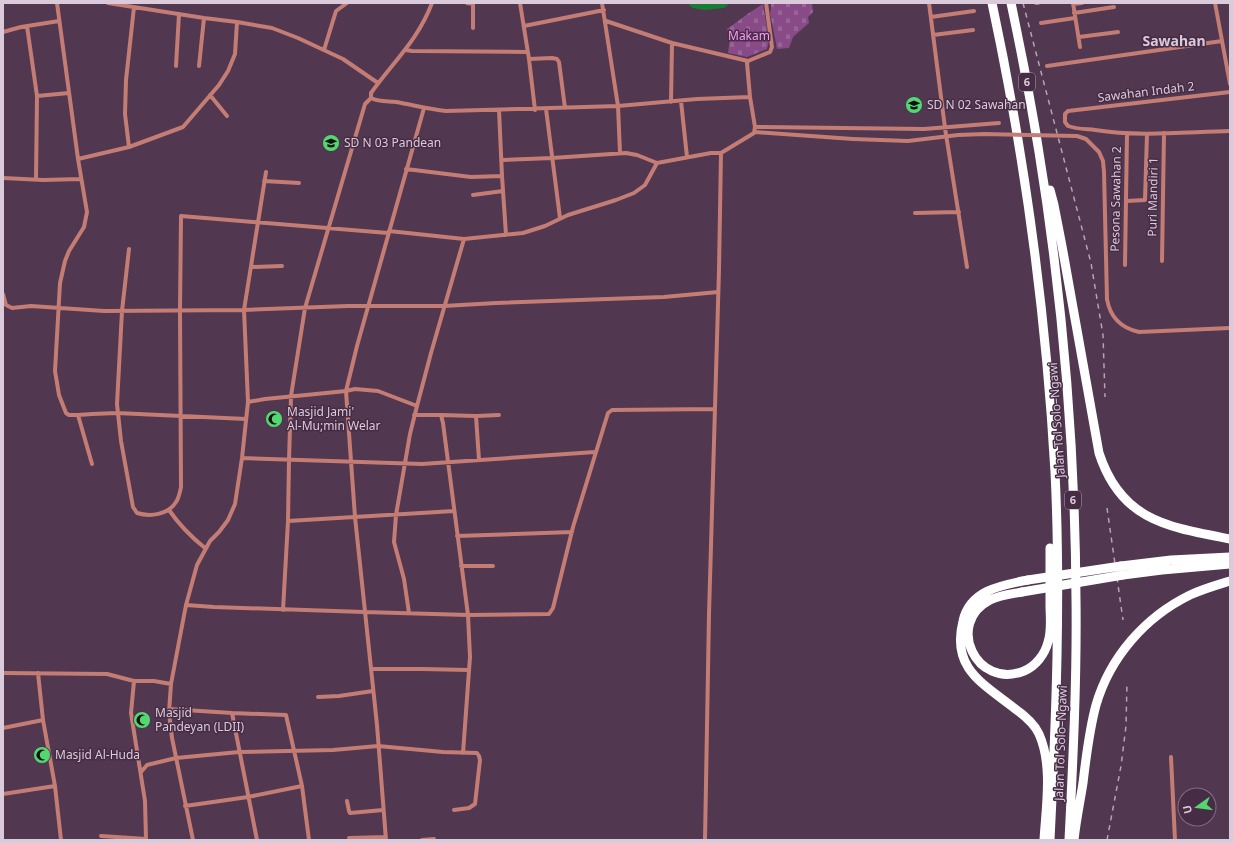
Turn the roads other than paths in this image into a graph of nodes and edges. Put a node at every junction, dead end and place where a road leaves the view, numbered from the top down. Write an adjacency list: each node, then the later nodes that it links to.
1 (57, 3): 24 (street)
2 (108, 3): 16 (street)
3 (347, 3): 39 (street)
4 (432, 3): 40 (street)
5 (468, 3): 30 (street)
6 (520, 3): 29 (street)
7 (602, 3): 18 (street)
8 (766, 3): 43 (street)
9 (929, 3): 22 (street)
10 (992, 3): 136 (highway, Jalan Tol Solo–Ngawi / 6)
11 (1011, 3): 78 (highway, Jalan Tol Solo–Ngawi / 6)
12 (1082, 3): 14 (street)
13 (1215, 3): 36 (street)
14 (1073, 4): 21 (street)
15 (140, 5): 16 (street); 20 (street)
16 (134, 7): 71 (street)
17 (1114, 7): 21 (street)
18 (604, 10): 25 (street); 29 (street)
19 (974, 11): 22 (street)
20 (179, 14): 23 (street); 44 (street)
21 (1075, 15): 27 (street); 35 (street)
22 (931, 17): 34 (street)
23 (204, 18): 26 (street); 45 (street)
24 (59, 21): 28 (street); 50 (street)
25 (606, 21): 37 (street); 57 (street)
26 (237, 22): 39 (street); 51 (street)
27 (1040, 23)
28 (27, 26): 32 (street); 52 (street)
29 (524, 26): 41 (street)
30 (473, 28)
31 (973, 30): 34 (street)
32 (3, 32)
33 (1118, 32): 35 (street)
34 (933, 35): 65 (street)
35 (1079, 37): 38 (street)
36 (1222, 41): 46 (street); 48 (street)
37 (672, 43): 43 (street); 56 (street)
38 (1080, 47)
39 (324, 50): 47 (street)
40 (406, 50): 41 (street); 47 (street)
41 (528, 52): 42 (street)
42 (529, 59): 59 (street); 62 (street)
43 (748, 61): 53 (street)
44 (176, 66)
45 (198, 66)
46 (1047, 66)
47 (378, 83): 54 (street)
48 (1230, 84)
49 (1230, 92): 69 (street, Sawahan Indah 2)
50 (69, 93): 52 (street); 76 (street)
51 (210, 95): 63 (street); 71 (street)
52 (37, 96): 84 (street)
53 (750, 97): 55 (street); 66 (street)
54 (371, 98): 58 (street); 95 (street)
55 (681, 101): 56 (street); 74 (street)
56 (671, 102): 57 (street)
57 (618, 106): 59 (street); 72 (street)
58 (424, 108): 61 (street); 80 (street)
59 (565, 108): 60 (street)
60 (546, 109): 62 (street); 75 (street)
61 (499, 110): 62 (street); 77 (street)
62 (535, 110)
63 (227, 116)
64 (999, 122): 65 (street)
65 (945, 128): 66 (street); 91 (street)
66 (755, 130): 73 (street); 114 (street, bridge)
67 (1230, 131): 68 (street)
68 (1164, 133): 70 (street); 100 (street, Puri Mandiri 1)
69 (1127, 134): 70 (street); 90 (street, Pesona Sawahan 2)
70 (1147, 134): 90 (street)
71 (129, 147): 76 (street)
72 (620, 153): 75 (street); 79 (street)
73 (721, 153): 74 (street); 105 (street)
74 (687, 157): 79 (street)
75 (552, 158): 77 (street); 93 (street)
76 (78, 159): 85 (street)
77 (501, 160): 82 (street)
78 (1041, 162): 144 (highway); 196 (highway, Jalan Tol Solo–Ngawi / 6)
79 (657, 163): 93 (street)
80 (406, 169): 82 (street); 96 (street)
81 (266, 172): 86 (street)
82 (502, 176): 88 (street)
83 (3, 178): 84 (street)
84 (36, 179): 85 (street)
85 (81, 179): 109 (street)
86 (264, 180): 87 (street); 94 (street)
87 (299, 183)
88 (503, 191): 89 (street); 97 (street)
89 (473, 195)
90 (1126, 202): 101 (street, Pesona Sawahan 2)
91 (958, 212): 92 (street); 104 (street)
92 (915, 213)
93 (560, 218): 97 (street)
94 (258, 223): 95 (street); 103 (street); 113 (street)
95 (328, 228): 96 (street); 110 (street)
96 (389, 232): 98 (street); 107 (street)
97 (506, 235): 98 (street)
98 (464, 239): 108 (street)
99 (129, 249): 111 (street)
100 (1162, 261)
101 (1125, 265)
102 (282, 266): 103 (street)
103 (252, 267): 112 (street)
104 (967, 267)
105 (718, 292): 108 (street); 119 (street)
106 (3, 294): 109 (street)
107 (369, 306): 108 (street); 110 (street); 115 (street)
108 (444, 306): 118 (street)
109 (58, 308): 111 (street); 121 (street)
110 (305, 308): 112 (street); 116 (street)
111 (122, 310): 113 (street); 120 (street)
112 (244, 310): 113 (street); 117 (street)
113 (180, 311): 125 (street)
114 (1230, 328)
115 (346, 391): 116 (street); 118 (street); 132 (street)
116 (291, 396): 117 (street); 130 (street)
117 (248, 402): 127 (street)
118 (417, 406): 122 (street)
119 (715, 409): 128 (street); 193 (street)
120 (117, 413): 121 (street); 125 (street); 137 (street)
121 (78, 415): 135 (street)
122 (414, 415): 123 (street); 134 (street)
123 (441, 415): 126 (street); 133 (street)
124 (499, 415): 126 (street)
125 (181, 416): 127 (street); 137 (street)
126 (476, 416): 131 (street)
127 (246, 419): 129 (street)
128 (595, 452): 131 (street); 142 (street)
129 (242, 458): 130 (street); 145 (street)
130 (289, 460): 132 (street); 141 (street)
131 (479, 460): 133 (street)
132 (351, 462): 134 (street); 140 (street)
133 (448, 462): 134 (street); 138 (street)
134 (404, 463): 139 (street)
135 (92, 464)
136 (1054, 472): 147 (highway, bridge); 195 (highway, Jalan Tol Solo–Ngawi / 6)
137 (169, 510): 145 (street)
138 (454, 511): 139 (street); 143 (street)
139 (396, 515): 140 (street); 154 (street)
140 (355, 517): 141 (street); 153 (street)
141 (288, 521): 152 (street)
142 (572, 532): 143 (street); 155 (street)
143 (457, 536): 148 (street)
144 (1230, 539)
145 (205, 548): 151 (street)
146 (1230, 557): 194 (highway, bridge)
147 (1230, 564)
148 (461, 566): 149 (street); 155 (street)
149 (492, 566)
150 (1230, 581): 197 (highway)
151 (186, 605): 152 (street); 161 (street)
152 (283, 610): 153 (street)
153 (364, 612): 154 (street); 156 (street)
154 (409, 613): 155 (street)
155 (468, 615): 157 (street)
156 (371, 669): 157 (street); 162 (street)
157 (469, 670): 171 (street)
158 (3, 673): 159 (street)
159 (38, 673): 160 (street); 166 (street)
160 (134, 681): 161 (street); 174 (street)
161 (171, 684): 164 (street)
162 (373, 691): 163 (street); 168 (street)
163 (318, 697)
164 (169, 709): 165 (street); 173 (street)
165 (232, 713): 169 (street); 170 (street)
166 (43, 720): 167 (street); 175 (street)
167 (3, 728)
168 (378, 746): 170 (street); 171 (street); 181 (street)
169 (239, 752): 170 (street); 173 (street); 178 (street)
170 (294, 752): 176 (street)
171 (463, 753): 182 (street)
172 (1171, 757): 198 (street)
173 (176, 758): 174 (street); 180 (street)
174 (141, 772): 186 (street)
175 (55, 786): 177 (street); 188 (street)
176 (302, 786): 178 (street); 191 (street)
177 (3, 794)
178 (248, 797): 180 (street); 190 (street)
179 (347, 801): 181 (street)
180 (185, 806): 189 (street)
181 (383, 810): 185 (street)
182 (454, 810)
183 (101, 836): 186 (street)
184 (349, 838): 185 (street)
185 (386, 838)
186 (146, 839)
187 (434, 839): 192 (street)
188 (61, 840)
189 (193, 840)
190 (257, 840)
191 (309, 840)
192 (422, 840)
193 (705, 840)
194 (1044, 840)
195 (1050, 840)
196 (1069, 840)
197 (1074, 840)
198 (1175, 840)

